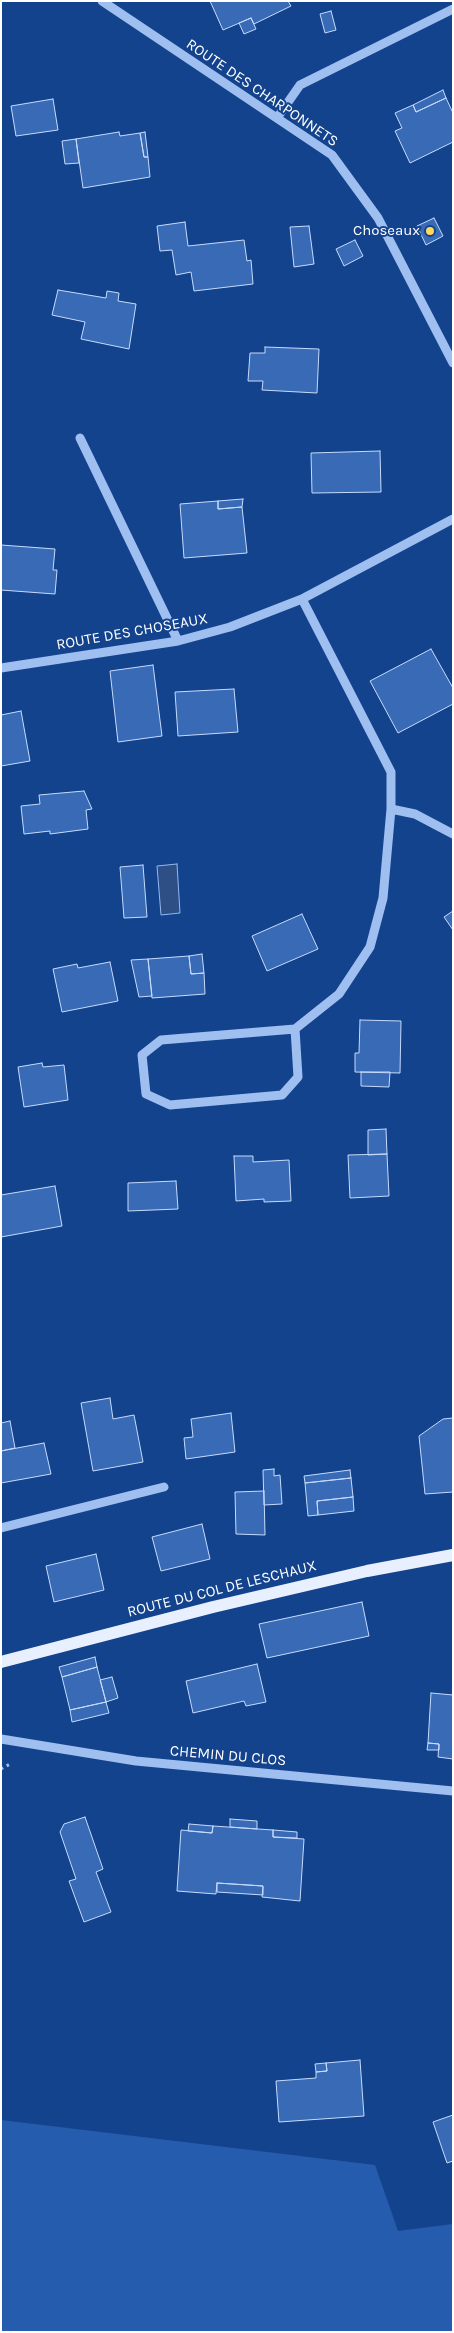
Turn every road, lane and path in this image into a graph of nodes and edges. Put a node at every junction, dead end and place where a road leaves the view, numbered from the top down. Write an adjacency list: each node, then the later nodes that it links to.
1 (102, 1): 3 (street, ROUTE DES CHARPONNETS)
2 (453, 9): 3 (street)
3 (277, 118): 4 (street, ROUTE DES CHARPONNETS)
4 (453, 363)
5 (80, 438): 8 (street)
6 (453, 519): 7 (street, ROUTE DES CHOSEAUX)
7 (302, 600): 8 (street, ROUTE DES CHOSEAUX); 10 (street)
8 (178, 641): 9 (street, ROUTE DES CHOSEAUX)
9 (1, 668)
10 (391, 809): 11 (street); 12 (street)
11 (453, 834)
12 (295, 1029): 12 (street)
13 (164, 1487): 14 (street)
14 (1, 1528)
15 (453, 1555): 16 (main road, ROUTE DU COL DE LESCHAUX)
16 (1, 1662)
17 (1, 1739): 18 (street, CHEMIN DU CLOS)
18 (453, 1791)

